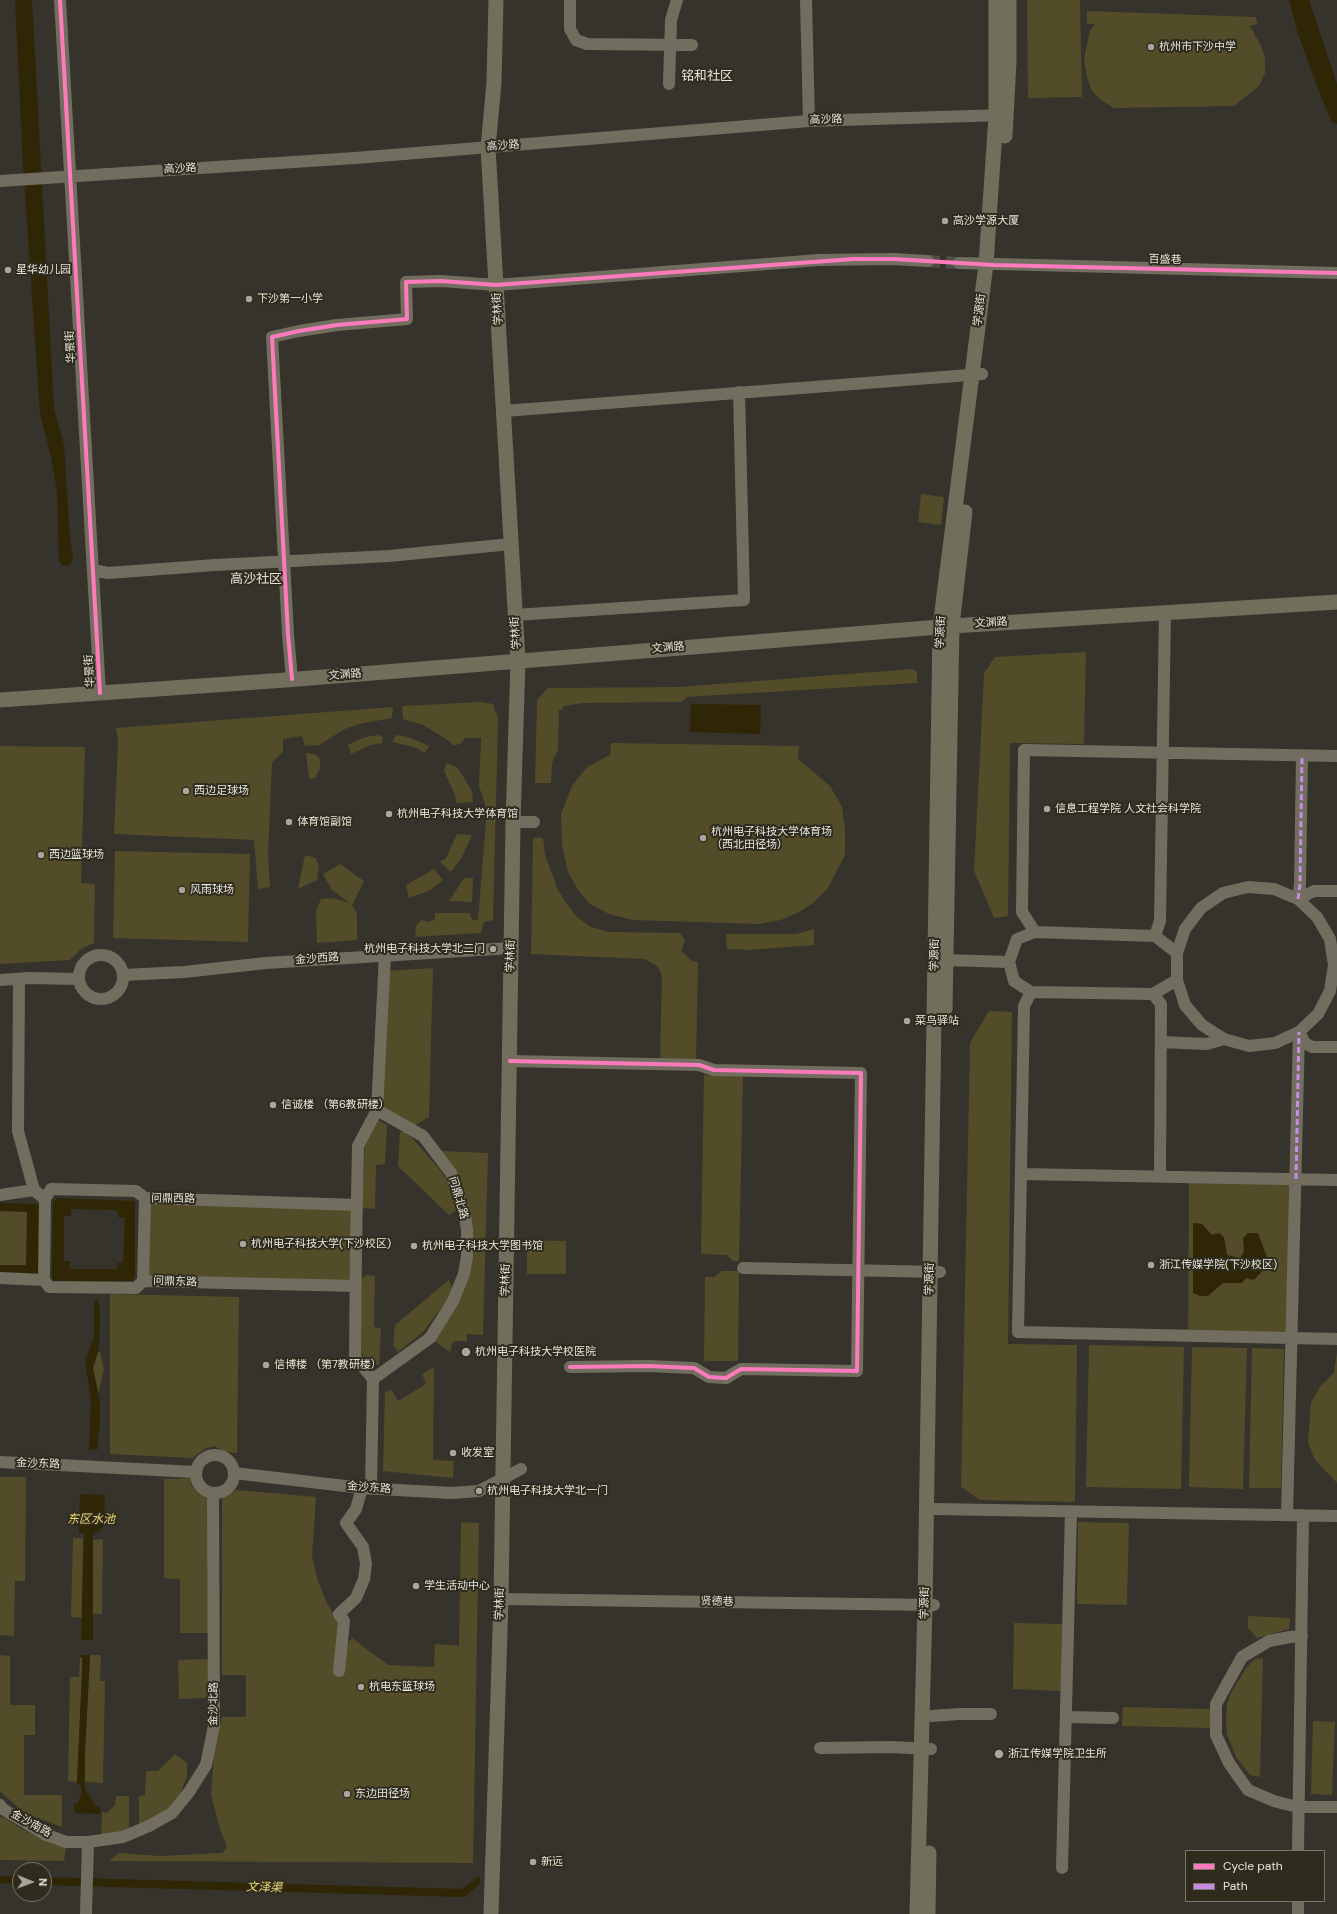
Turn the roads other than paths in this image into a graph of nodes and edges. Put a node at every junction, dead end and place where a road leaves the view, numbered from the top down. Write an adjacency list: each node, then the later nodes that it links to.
1 (60, 0): 14 (street, 华景街)
2 (496, 0): 13 (main road, 学林街)
3 (570, 0): 8 (street)
4 (677, 0): 8 (street)
5 (806, 0): 12 (street)
6 (996, 0): 11 (main road, 学源街)
7 (1009, 0): 11 (main road, 学源街)
8 (669, 45): 9 (street); 10 (street)
9 (692, 45)
10 (669, 84)
11 (1002, 116): 12 (street, 高沙路); 18 (main road, 学源街)
12 (809, 121): 13 (street, 高沙路)
13 (488, 148): 14 (street, 高沙路); 20 (main road, 学林街)
14 (70, 176): 15 (street, 高沙路); 26 (street, 华景街)
15 (0, 181)
16 (928, 261): 20 (street)
17 (959, 263): 18 (street, 百盛巷)
18 (989, 264): 19 (street, 百盛巷); 21 (main road, 学源街)
19 (1337, 273)
20 (496, 285): 23 (main road, 学林街); 25 (street)
21 (977, 374): 22 (street); 30 (main road, 学源街)
22 (739, 392): 23 (street); 29 (street)
23 (504, 411): 24 (main road, 学林街)
24 (511, 544): 25 (street); 29 (main road, 学林街)
25 (285, 561): 26 (street); 32 (street)
26 (93, 570): 33 (street, 华景街)
27 (1337, 602): 28 (main road, 文渊路)
28 (1165, 612): 30 (main road, 文渊路); 35 (street)
29 (515, 615): 31 (main road, 学林街)
30 (946, 626): 31 (main road, 文渊路); 47 (main road, 学源街); 73 (main road, 学源街)
31 (518, 660): 32 (main road, 文渊路); 38 (main road, 学林街)
32 (292, 679): 33 (main road, 文渊路)
33 (100, 694): 34 (main road, 文渊路)
34 (0, 700)
35 (1163, 753): 36 (street); 42 (street); 43 (street)
36 (1302, 756): 37 (street); 41 (street)
37 (1337, 756)
38 (513, 822): 39 (street); 44 (main road, 学林街)
39 (534, 822)
40 (1337, 891): 41 (street)
41 (1298, 899): 45 (street); 56 (street)
42 (1035, 932): 43 (street); 48 (street)
43 (1155, 936): 45 (street)
44 (511, 948): 46 (street, 金沙西路); 60 (main road, 学林街)
45 (1177, 953): 53 (street)
46 (385, 955): 49 (street, 金沙西路); 61 (street)
47 (945, 960): 48 (street); 73 (main road, 学源街)
48 (1008, 962): 54 (street)
49 (123, 975): 51 (street); 51 (street)
50 (19, 978): 51 (street); 52 (street); 66 (street)
51 (79, 979)
52 (0, 980)
53 (1177, 980): 55 (street); 57 (street)
54 (1031, 992): 55 (street); 62 (street)
55 (1153, 994): 58 (street)
56 (1299, 1032): 57 (street); 59 (street); 64 (street)
57 (1224, 1039): 58 (street)
58 (1161, 1042): 63 (street)
59 (1337, 1047)
60 (510, 1061): 72 (street); 86 (main road, 学林街)
61 (377, 1110): 70 (street); 81 (street, 问鼎北路)
62 (1021, 1174): 63 (street); 78 (street)
63 (1160, 1176): 64 (street)
64 (1296, 1179): 65 (street); 78 (street)
65 (1337, 1180)
66 (34, 1190): 67 (street); 69 (street)
67 (0, 1195)
68 (145, 1198): 69 (street, 问鼎西路); 70 (street, 问鼎西路); 76 (street)
69 (45, 1199): 75 (street)
70 (357, 1206): 77 (street)
71 (743, 1268): 72 (street)
72 (857, 1270): 73 (street); 80 (street)
73 (935, 1272): 89 (main road, 学源街); 95 (main road, 学源街)
74 (0, 1278): 75 (street, 问鼎东路)
75 (44, 1280): 76 (street, 问鼎东路)
76 (144, 1281): 77 (street, 问鼎东路)
77 (356, 1286): 81 (street)
78 (1292, 1338): 79 (street); 91 (street)
79 (1337, 1339)
80 (570, 1367)
81 (373, 1379): 87 (street)
82 (0, 1462): 84 (street, 金沙东路)
83 (521, 1469): 86 (street, 金沙东路)
84 (196, 1472): 85 (street); 88 (street)
85 (234, 1473): 87 (street, 金沙东路); 88 (street)
86 (502, 1479): 87 (street, 金沙东路); 94 (main road, 学林街)
87 (367, 1488): 97 (street)
88 (213, 1493): 107 (street, 金沙北路)
89 (935, 1510): 90 (street); 95 (main road, 学源街)
90 (1071, 1511): 91 (street); 100 (street)
91 (1288, 1515): 92 (street)
92 (1303, 1515): 93 (street); 96 (street)
93 (1337, 1516)
94 (501, 1599): 95 (street, 贤德巷); 112 (main road, 学林街)
95 (929, 1605): 99 (main road, 学源街); 103 (main road, 学源街)
96 (1302, 1636): 104 (street); 104 (street)
97 (340, 1670)
98 (991, 1714): 99 (street)
99 (932, 1716): 103 (main road, 学源街)
100 (1066, 1716): 101 (street); 109 (street)
101 (1113, 1718)
102 (820, 1748): 103 (street)
103 (926, 1749): 113 (main road, 学源街); 114 (main road, 学源街)
104 (1298, 1807): 105 (street); 108 (street)
105 (1337, 1807)
106 (1, 1808): 107 (street, 金沙南路)
107 (88, 1842): 111 (street)
108 (1298, 1850)
109 (1062, 1868)
110 (1298, 1902): 115 (street)
111 (86, 1914)
112 (491, 1914)
113 (917, 1914)
114 (928, 1914)
115 (1298, 1914)

